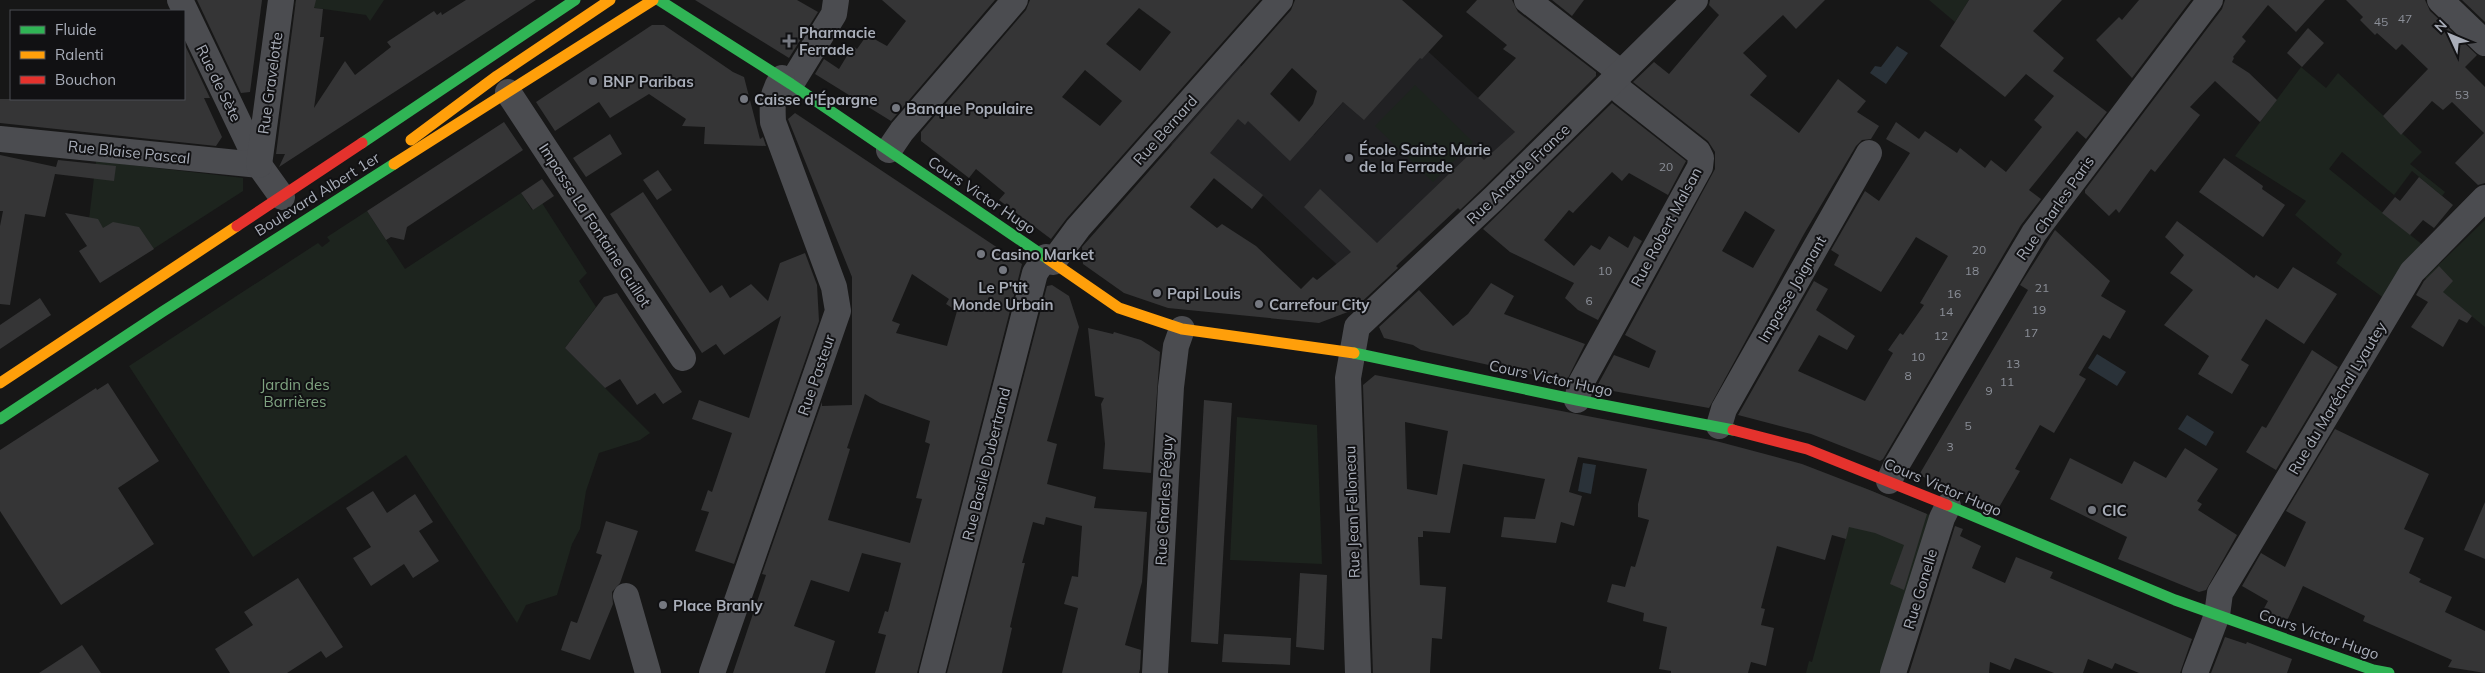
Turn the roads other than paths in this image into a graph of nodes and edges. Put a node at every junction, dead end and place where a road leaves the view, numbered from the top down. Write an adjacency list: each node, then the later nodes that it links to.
1 (281, 0): 21 (street, Rue Gravelotte)
2 (574, 0): 22 (street, Boulevard Albert 1er)
3 (610, 0): 24 (street)
4 (653, 0): 17 (street, Boulevard Albert 1er)
5 (660, 0): 16 (street, Cours Victor Hugo)
6 (836, 0): 16 (street, Rue Pasteur)
7 (1015, 0): 19 (street)
8 (1280, 0): 25 (street, Rue Bernard)
9 (1527, 0): 15 (street)
10 (1695, 0): 15 (street, Rue Anatole France)
11 (2210, 0): 33 (street, Rue Charles Paris)
12 (2440, 0): 14 (street)
13 (185, 10): 21 (street, Rue de Sète)
14 (2485, 43)
15 (1617, 77): 27 (street, Rue Anatole France); 30 (street, Rue Robert Malsan)
16 (786, 81): 19 (street, Cours Victor Hugo); 38 (street, Rue Pasteur)
17 (508, 92): 24 (street, Boulevard Albert 1er); 28 (street, Impasse La Fontaine Guillot)
18 (0, 139): 21 (street, Rue Blaise Pascal)
19 (889, 150): 25 (street, Cours Victor Hugo)
20 (1869, 153): 32 (street, Impasse Joignant)
21 (259, 165): 22 (street, Rue de Sète)
22 (282, 198): 29 (street, Boulevard Albert 1er)
23 (2485, 198): 36 (street, Rue du Maréchal Lyautey)
24 (299, 223): 31 (street, Boulevard Albert 1er)
25 (1050, 260): 26 (street, Cours Victor Hugo); 39 (street, Rue Basile Dubertrand)
26 (1182, 329): 27 (street, Cours Victor Hugo); 40 (street, Rue Charles Péguy)
27 (1352, 352): 30 (street, Cours Victor Hugo); 41 (street, Rue Jean Felloneau)
28 (683, 358)
29 (0, 383)
30 (1578, 400): 32 (street, Cours Victor Hugo)
31 (0, 419)
32 (1720, 426): 33 (street, Cours Victor Hugo)
33 (1889, 481): 34 (street, Cours Victor Hugo)
34 (1948, 506): 36 (street, Cours Victor Hugo); 42 (street, Rue Gonelle)
35 (626, 596): 37 (street)
36 (2217, 615): 43 (street, Rue du Maréchal Lyautey); 44 (street, Cours Victor Hugo)
37 (648, 673)
38 (712, 673)
39 (932, 673)
40 (1155, 673)
41 (1358, 673)
42 (1893, 673)
43 (2195, 673)
44 (2389, 673)

